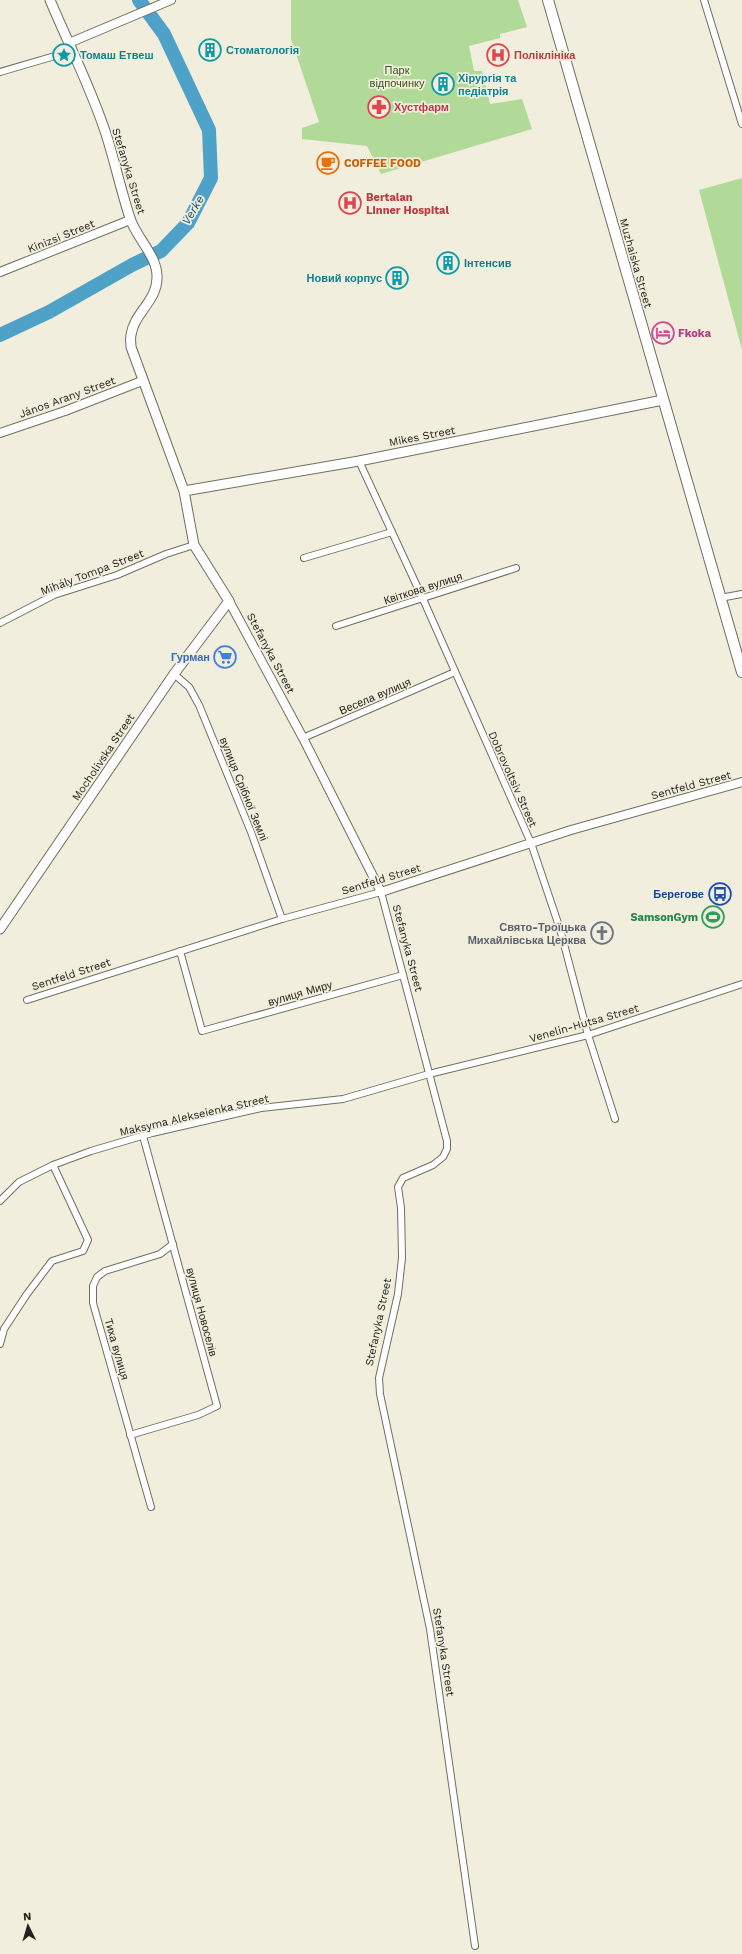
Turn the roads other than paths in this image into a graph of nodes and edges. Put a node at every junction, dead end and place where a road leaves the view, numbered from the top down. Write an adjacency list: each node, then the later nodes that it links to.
1 (50, 0): 5 (main road, Stefanyka Street)
2 (171, 0): 5 (street)
3 (548, 0): 11 (highway, Muzhaiska Street)
4 (704, 0): 7 (street)
5 (70, 47): 6 (street); 8 (main road, Stefanyka Street)
6 (0, 72)
7 (742, 124)
8 (130, 220): 9 (street, Kinizsi Street); 10 (main road, Stefanyka Street)
9 (0, 272)
10 (142, 381): 12 (street, János Arany Street); 14 (main road, Stefanyka Street)
11 (663, 400): 13 (main road, Mikes Street); 20 (highway, Muzhaiska Street)
12 (0, 433)
13 (359, 461): 14 (main road, Mikes Street); 15 (street, Dobrovoltsiv Street)
14 (184, 491): 16 (main road, Stefanyka Street)
15 (392, 532): 17 (street); 21 (street, Dobrovoltsiv Street)
16 (194, 545): 22 (main road, Stefanyka Street); 23 (street, Mihály Tompa Street)
17 (304, 558)
18 (516, 568): 21 (street, Квіткова вулиця)
19 (742, 594): 20 (street)
20 (720, 598): 26 (highway, Muzhaiska Street)
21 (423, 599): 24 (street, Квіткова вулиця); 25 (street, Dobrovoltsiv Street)
22 (229, 601): 27 (main road, Mocholivska Street); 28 (street, Stefanyka Street)
23 (0, 623)
24 (336, 626)
25 (455, 672): 28 (street, Весела вулиця); 30 (street, Dobrovoltsiv Street)
26 (742, 672)
27 (174, 674): 32 (street, вулиця Срібної Землі); 33 (main road, Mocholivska Street)
28 (303, 738): 31 (street, Stefanyka Street)
29 (742, 782): 30 (street, Sentfeld Street)
30 (530, 843): 31 (street, Sentfeld Street); 38 (street, Dobrovoltsiv Street)
31 (381, 892): 32 (street, Sentfeld Street); 35 (street, Stefanyka Street)
32 (282, 919): 34 (street, Sentfeld Street)
33 (0, 929)
34 (180, 951): 35 (street, вулиця Миру); 37 (street, Sentfeld Street)
35 (403, 975): 39 (street, Stefanyka Street)
36 (742, 984): 38 (street, Venelin-Hutsa Street)
37 (27, 1000)
38 (588, 1035): 39 (street, Venelin-Hutsa Street); 40 (street, Dobrovoltsiv Street)
39 (429, 1074): 41 (street, Maksyma Alekseienka Street); 48 (street, Stefanyka Street)
40 (615, 1118)
41 (143, 1136): 42 (street, Maksyma Alekseienka Street); 44 (street, вулиця Новоселів)
42 (53, 1164): 43 (street, Maksyma Alekseienka Street); 45 (street)
43 (0, 1201)
44 (173, 1244): 46 (street, Тиха вулиця); 46 (street, вулиця Новоселів)
45 (0, 1344)
46 (130, 1435): 47 (street, Тиха вулиця)
47 (151, 1507)
48 (476, 1946)

